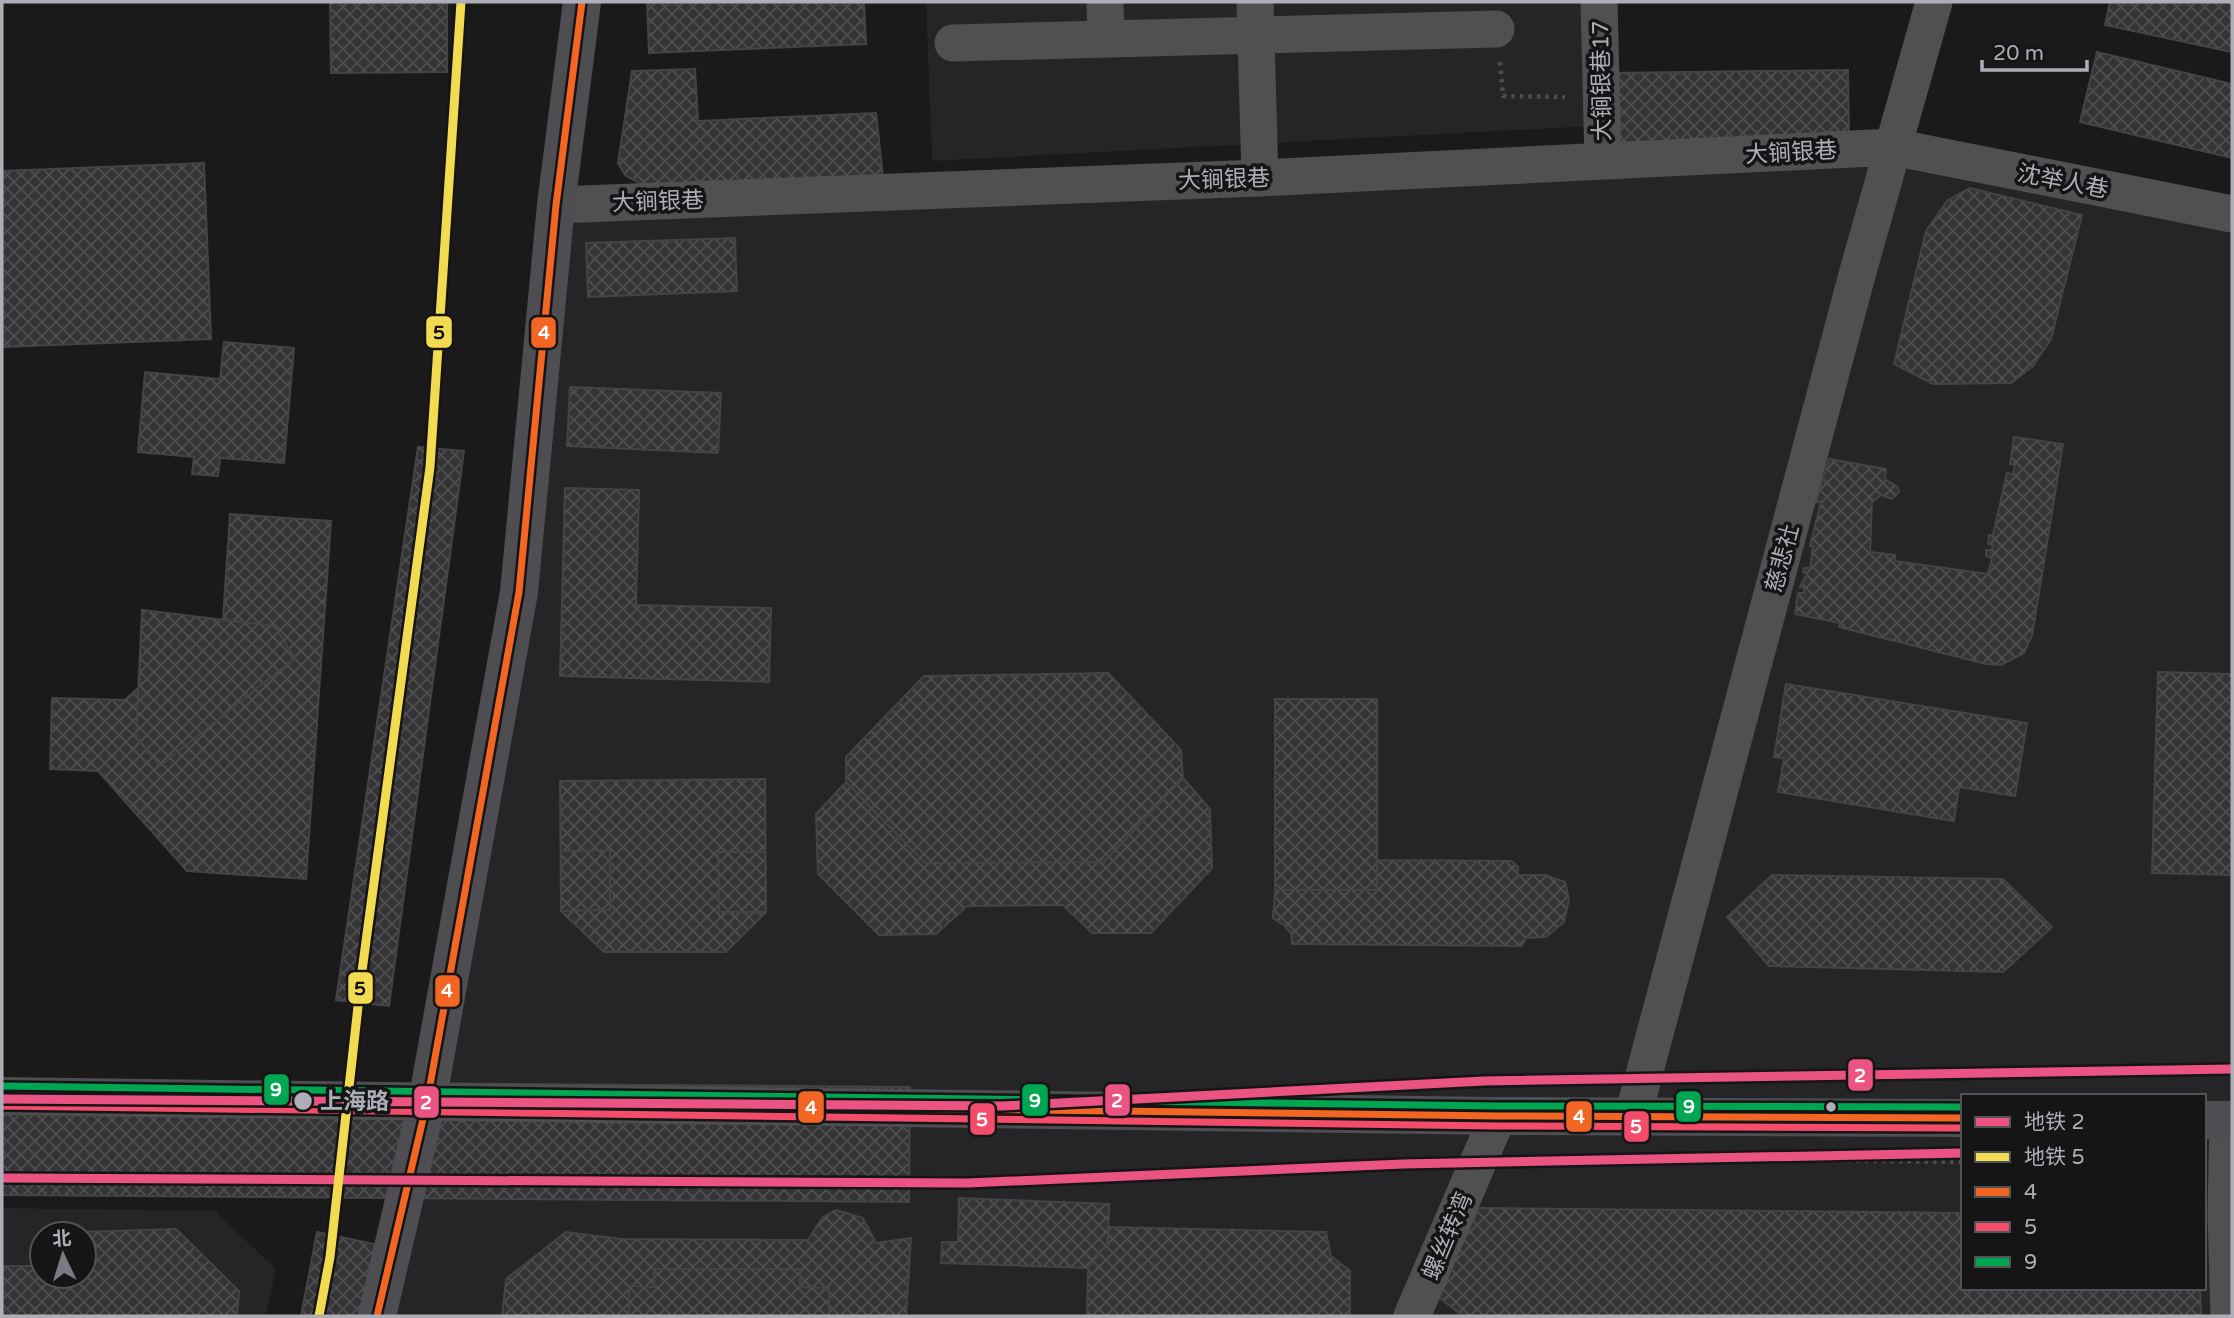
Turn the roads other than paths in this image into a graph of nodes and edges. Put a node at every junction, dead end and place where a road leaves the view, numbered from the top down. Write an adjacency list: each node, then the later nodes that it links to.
1 (582, 2): 13 (main road)
2 (1105, 2): 8 (street)
3 (1600, 2): 11 (street, 大锏银巷17)
4 (1934, 2): 10 (street, 慈悲社)
5 (1424, 16): 6 (street); 7 (street)
6 (1255, 18): 8 (street); 12 (street)
7 (1496, 29)
8 (1106, 39): 9 (street)
9 (953, 43)
10 (1893, 147): 11 (street, 大锏银巷); 14 (street, 沈举人巷); 18 (street, 慈悲社)
11 (1603, 161): 12 (street, 大锏银巷)
12 (1260, 178): 13 (street, 大锏银巷)
13 (555, 205): 16 (main road)
14 (2232, 214)
15 (2, 1096): 16 (main road)
16 (427, 1102): 17 (main road); 21 (main road)
17 (1498, 1116): 18 (main road); 22 (street, 螺丝转湾)
18 (1633, 1116): 19 (main road)
19 (1961, 1118)
20 (2221, 1120): 23 (street)
21 (377, 1316)
22 (1412, 1316)
23 (2229, 1316)

